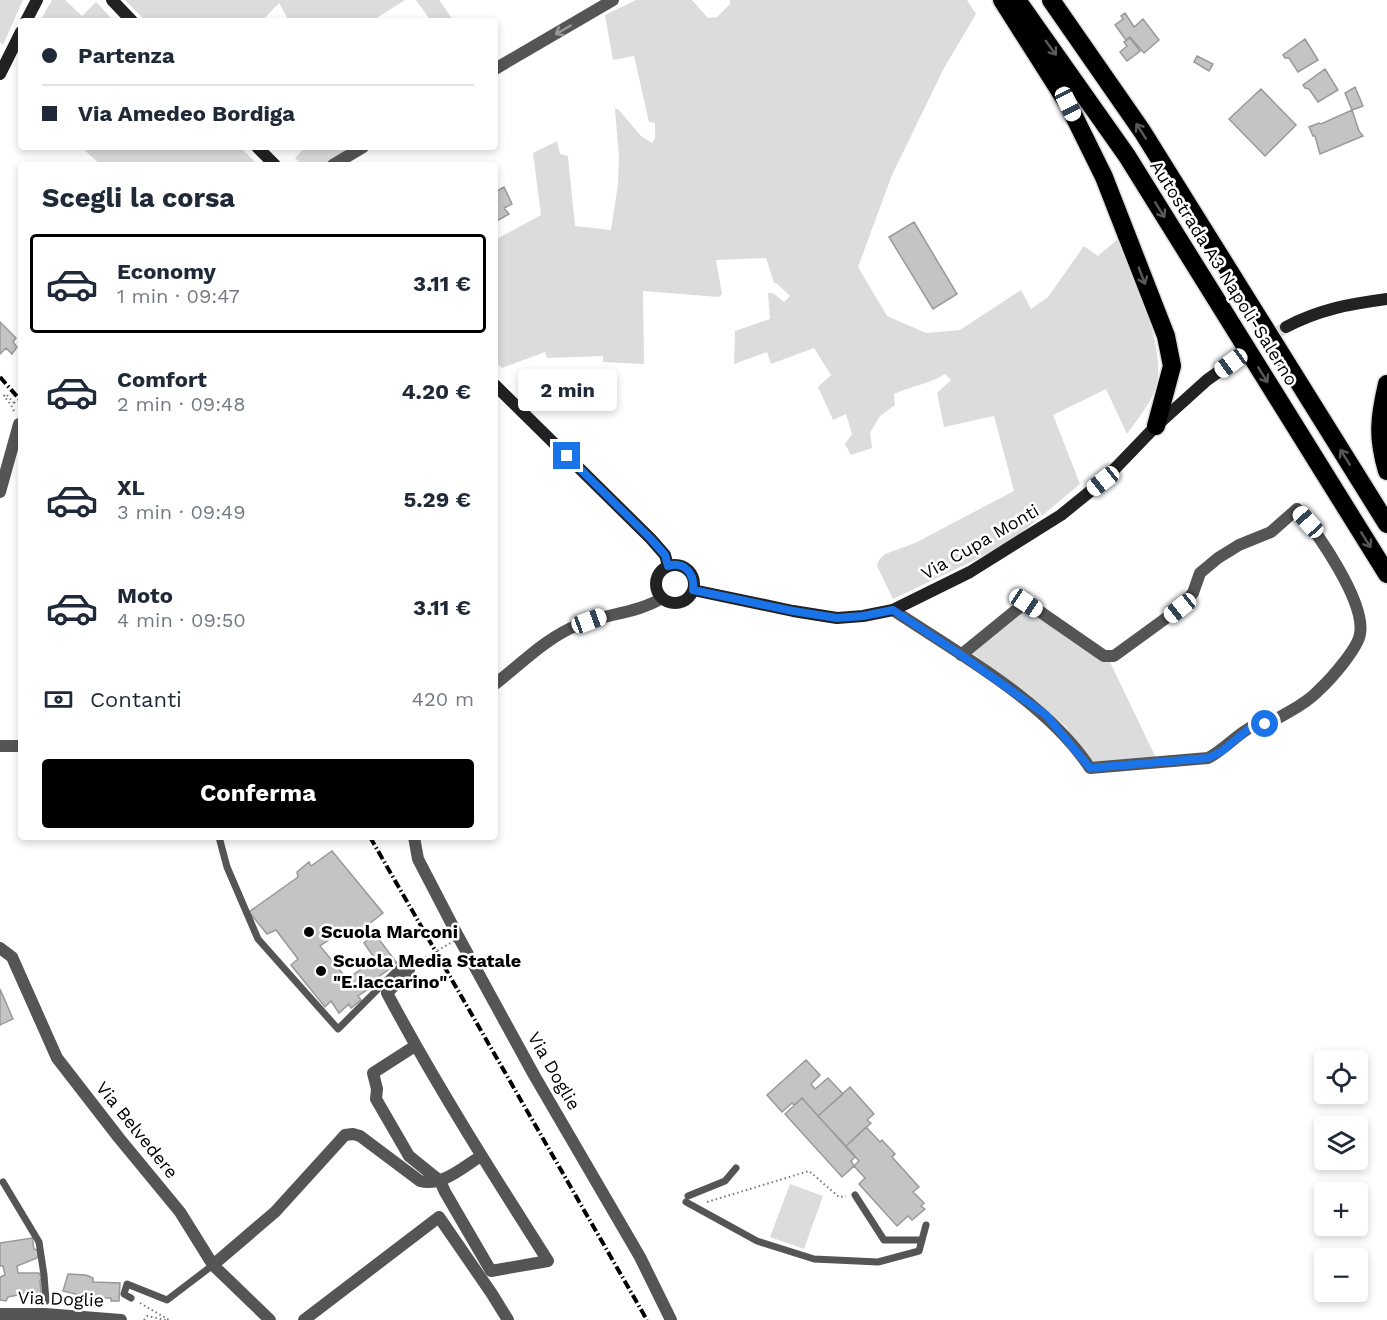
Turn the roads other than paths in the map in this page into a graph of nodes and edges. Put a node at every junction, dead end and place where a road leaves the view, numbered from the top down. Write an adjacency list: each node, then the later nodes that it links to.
1 (37, 0): 7 (street)
2 (112, 0): 8 (street)
3 (613, 0): 10 (street, one-way to 10)
4 (1002, 0): 21 (highway, one-way to 21)
5 (1017, 0): 27 (highway, Autostrada A3 Napoli-Salerno, one-way to 27)
6 (1052, 0): 25 (highway, Autostrada A3 Napoli-Salerno, one-way to 6)
7 (28, 18)
8 (129, 18)
9 (18, 38): 11 (street)
10 (498, 67)
11 (0, 74)
12 (260, 150): 14 (street)
13 (358, 150): 15 (street)
14 (271, 162)
15 (338, 162)
16 (1387, 299): 17 (street)
17 (1286, 327)
18 (1231, 363): 21 (street, Via Cupa Monti)
19 (1387, 384): 23 (highway)
20 (498, 389): 26 (street)
21 (1156, 426): 30 (street, Via Cupa Monti)
22 (18, 433): 24 (street)
23 (1387, 471)
24 (0, 492)
25 (1387, 524)
26 (668, 566): 28 (street); 29 (street)
27 (1387, 574)
28 (693, 590): 29 (street); 30 (street, Via Cupa Monti)
29 (662, 598): 32 (street)
30 (893, 610): 31 (street)
31 (961, 655): 31 (street)
32 (498, 682)
33 (0, 746): 34 (street)
34 (18, 746)
35 (220, 840): 38 (lane)
36 (415, 840): 56 (street, Via Doglie)
37 (0, 948): 47 (street, Via Belvedere)
38 (412, 964): 39 (street)
39 (415, 1046): 40 (street); 42 (street)
40 (481, 1156): 42 (street); 42 (street)
41 (736, 1168): 46 (lane)
42 (440, 1181): 47 (street)
43 (3, 1182): 49 (lane)
44 (855, 1196): 46 (lane)
45 (926, 1225): 46 (lane)
46 (922, 1240)
47 (213, 1265): 48 (lane); 53 (street, Via Belvedere)
48 (131, 1298)
49 (46, 1301): 51 (street)
50 (0, 1314): 51 (street, Via Doglie)
51 (45, 1314): 52 (street, Via Doglie)
52 (121, 1320)
53 (270, 1320)
54 (304, 1320): 55 (street)
55 (508, 1320)
56 (671, 1320)

